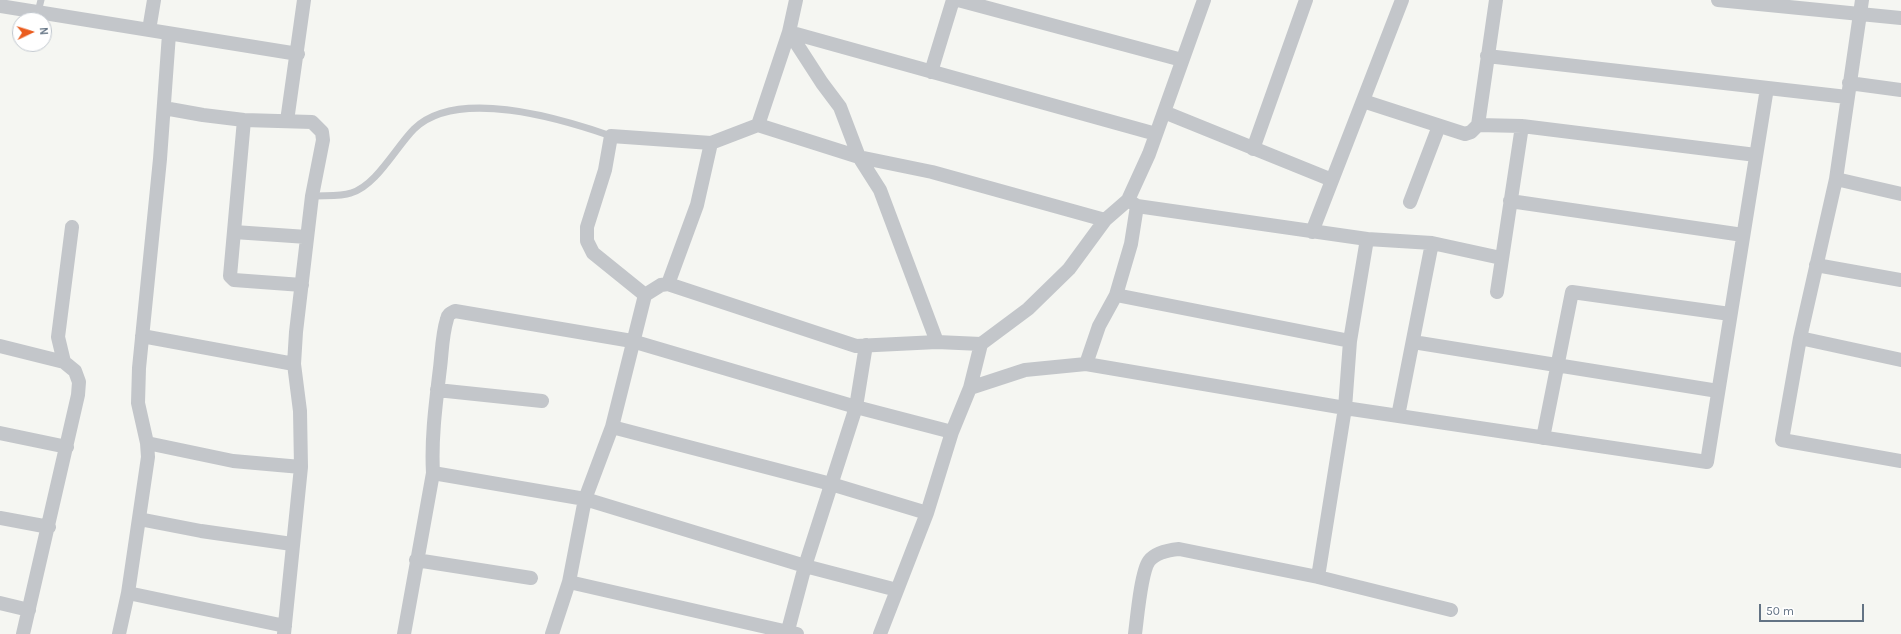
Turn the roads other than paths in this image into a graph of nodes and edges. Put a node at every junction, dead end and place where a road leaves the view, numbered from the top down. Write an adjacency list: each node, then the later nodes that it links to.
1 (154, 0): 15 (street)
2 (304, 0): 18 (street)
3 (796, 0): 16 (street)
4 (953, 0): 21 (street)
5 (958, 0): 20 (street)
6 (1204, 0): 20 (street)
7 (1306, 0): 38 (street)
8 (1402, 0): 26 (street)
9 (1496, 0): 19 (street)
10 (1718, 0): 13 (street)
11 (0, 6): 12 (street)
12 (40, 6): 15 (street)
13 (1860, 6): 14 (street); 22 (street)
14 (1901, 18)
15 (149, 30): 17 (street)
16 (788, 32): 21 (street); 31 (street); 40 (street)
17 (169, 34): 18 (street); 27 (street)
18 (298, 54): 30 (street)
19 (1487, 56): 23 (street); 32 (street)
20 (1182, 60): 28 (street)
21 (931, 72): 35 (street)
22 (1849, 83): 24 (street); 25 (street)
23 (1767, 88): 25 (street); 39 (street)
24 (1901, 90)
25 (1847, 97): 41 (street)
26 (1363, 101): 33 (street); 42 (street)
27 (164, 108): 29 (street); 65 (street)
28 (1164, 112): 35 (street); 38 (street)
29 (244, 120): 30 (street); 50 (street)
30 (287, 121): 44 (street)
31 (758, 125): 37 (street); 40 (street)
32 (1478, 125): 33 (street); 34 (street)
33 (1440, 126): 46 (street)
34 (1522, 126): 39 (street); 45 (street)
35 (1156, 134): 47 (street)
36 (611, 136): 37 (street); 44 (lane); 62 (street)
37 (711, 143): 59 (street)
38 (1253, 149): 42 (street)
39 (1756, 156): 52 (street)
40 (860, 157): 48 (street); 69 (street)
41 (1836, 179): 43 (street); 57 (street)
42 (1332, 180): 51 (street)
43 (1901, 194)
44 (312, 196): 53 (street)
45 (1510, 201): 52 (street); 56 (street)
46 (1410, 202)
47 (1133, 203): 48 (street); 51 (street); 63 (street)
48 (1105, 220): 71 (street)
49 (72, 228): 75 (street)
50 (234, 232): 53 (street); 60 (street)
51 (1312, 232): 54 (street)
52 (1743, 235): 64 (street)
53 (307, 237): 60 (street)
54 (1367, 239): 55 (street); 67 (street)
55 (1432, 243): 56 (street); 70 (street)
56 (1501, 258): 61 (street)
57 (1816, 265): 58 (street); 66 (street)
58 (1901, 280)
59 (668, 284): 62 (street); 72 (street)
60 (302, 285): 76 (street)
61 (1497, 292)
62 (645, 294): 68 (street)
63 (1116, 295): 67 (street); 77 (street)
64 (1730, 314): 78 (street); 81 (street)
65 (142, 336): 76 (street); 90 (street)
66 (1800, 338): 74 (street); 92 (street)
67 (1350, 340): 84 (street)
68 (632, 341): 80 (street); 83 (street); 86 (street)
69 (937, 342): 71 (street); 72 (street)
70 (1413, 342): 78 (street); 85 (street)
71 (981, 344): 79 (street)
72 (866, 345): 83 (street)
73 (0, 346): 75 (street)
74 (1901, 360)
75 (64, 362): 91 (street)
76 (294, 364): 93 (street)
77 (1086, 364): 79 (street); 84 (street)
78 (1558, 365): 81 (street); 89 (street)
79 (970, 388): 87 (street)
80 (437, 390): 82 (street); 94 (street)
81 (1718, 391): 89 (street)
82 (542, 401)
83 (856, 407): 87 (street); 95 (street)
84 (1345, 408): 85 (street); 104 (street)
85 (1398, 416): 89 (street)
86 (612, 427): 95 (street); 96 (street)
87 (952, 432): 97 (street)
88 (0, 433): 91 (street)
89 (1543, 438)
90 (147, 442): 93 (street); 99 (street)
91 (67, 447): 100 (street)
92 (1901, 461)
93 (301, 467): 101 (street)
94 (433, 473): 96 (street); 102 (street)
95 (831, 484): 97 (street); 103 (street)
96 (585, 500): 103 (street); 106 (street)
97 (927, 513): 107 (street)
98 (0, 518): 100 (street)
99 (139, 519): 101 (street); 108 (street)
100 (49, 527): 110 (street)
101 (292, 544): 112 (street)
102 (416, 560): 105 (street); 116 (street)
103 (805, 566): 107 (street); 113 (street)
104 (1318, 577): 111 (street); 119 (street)
105 (531, 578)
106 (569, 582): 113 (street); 117 (street)
107 (897, 590): 118 (street)
108 (128, 593): 112 (street); 115 (street)
109 (0, 603): 110 (street)
110 (29, 610): 114 (street)
111 (1452, 610)
112 (284, 630)
113 (790, 633)
114 (24, 634)
115 (119, 634)
116 (404, 634)
117 (552, 634)
118 (880, 634)
119 (1135, 634)

